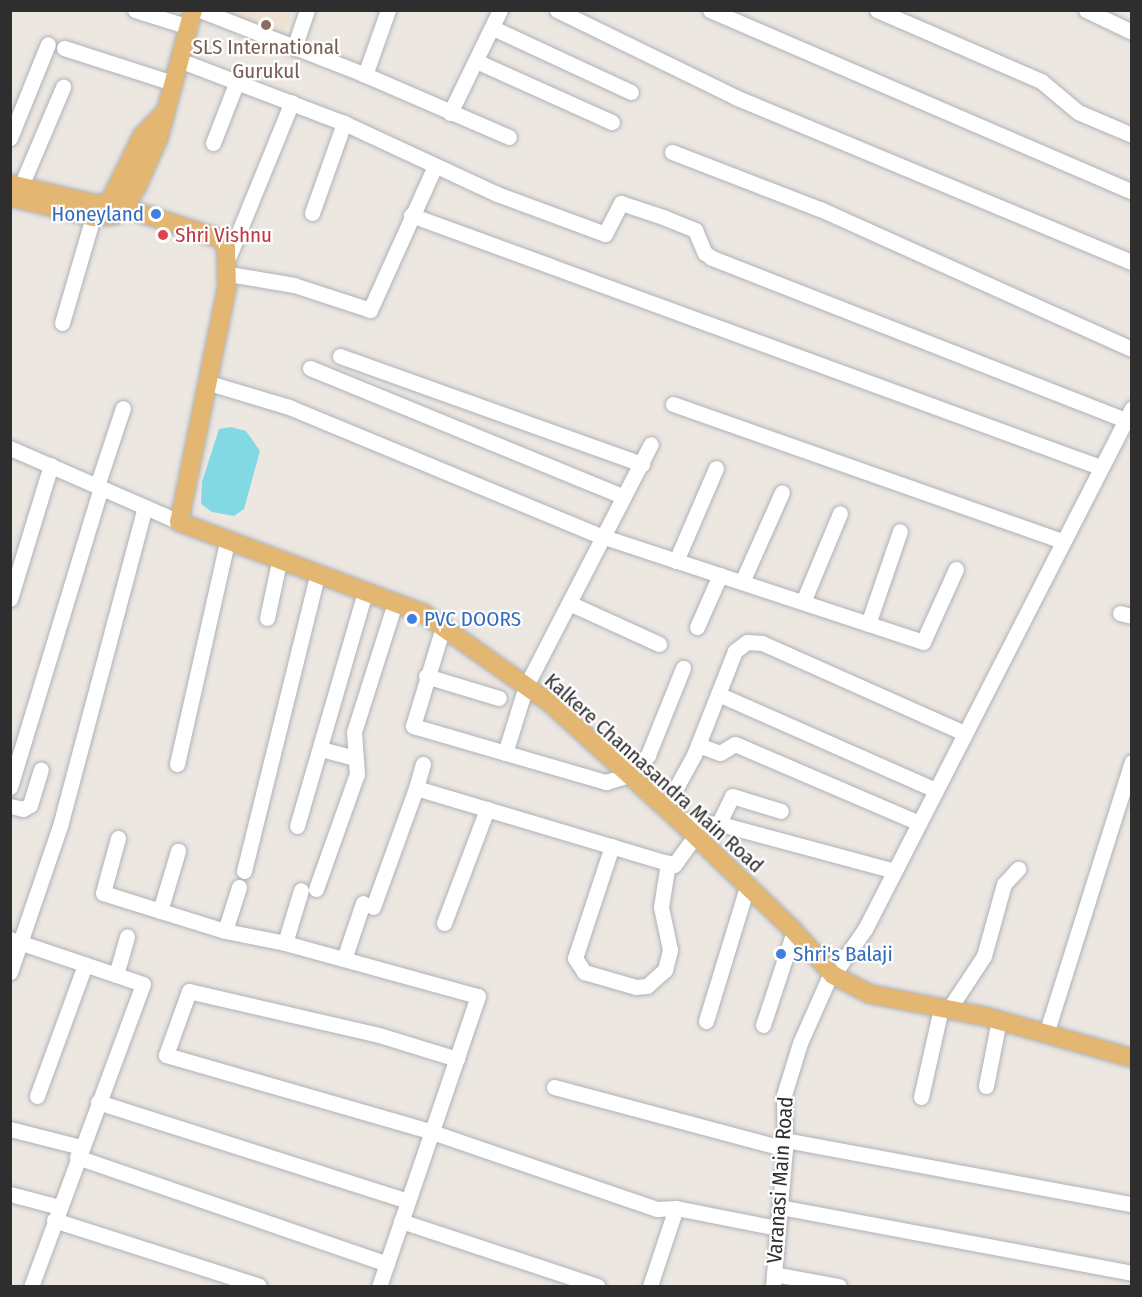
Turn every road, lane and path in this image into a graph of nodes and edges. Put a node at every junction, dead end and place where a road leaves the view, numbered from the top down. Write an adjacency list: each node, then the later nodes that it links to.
1 (135, 10): 10 (street)
2 (200, 10): 13 (street)
3 (307, 10): 13 (street)
4 (388, 10): 16 (street)
5 (500, 10): 11 (street)
6 (557, 10): 39 (street)
7 (710, 10): 32 (street)
8 (878, 10): 25 (street)
9 (1086, 10): 12 (street)
10 (191, 19): 14 (main road)
11 (494, 28): 15 (street); 20 (street)
12 (1131, 32)
13 (294, 48): 16 (street)
14 (179, 60): 17 (street); 18 (main road)
15 (476, 61): 22 (street); 23 (street)
16 (365, 75): 22 (street)
17 (237, 81): 21 (street); 28 (street)
18 (173, 83): 27 (street); 34 (main road)
19 (63, 87): 31 (street)
20 (631, 92)
21 (292, 102): 24 (street); 38 (street)
22 (450, 114): 26 (street)
23 (612, 122)
24 (344, 123): 30 (street); 35 (street)
25 (1131, 135)
26 (509, 137)
27 (10, 138)
28 (213, 143)
29 (672, 152): 42 (street)
30 (435, 166): 36 (street); 48 (street)
31 (14, 189): 33 (main road)
32 (1131, 192)
33 (37, 197): 34 (main road); 37 (main road)
34 (116, 206): 37 (main road); 38 (main road)
35 (312, 213)
36 (411, 215): 40 (street); 53 (street)
37 (93, 217): 41 (street)
38 (229, 256): 40 (main road)
39 (1131, 262)
40 (229, 274): 45 (main road)
41 (62, 323)
42 (1131, 349)
43 (340, 356): 51 (street)
44 (310, 368): 57 (street)
45 (209, 383): 60 (main road); 62 (street)
46 (673, 404): 64 (street)
47 (123, 408): 55 (street)
48 (1128, 414): 53 (street, Varanasi Main Road)
49 (651, 444): 51 (street)
50 (10, 448): 52 (street)
51 (642, 464): 57 (street)
52 (51, 465): 55 (street); 72 (street)
53 (1100, 467): 64 (street, Varanasi Main Road)
54 (716, 468): 65 (street)
55 (99, 487): 58 (street); 96 (street)
56 (782, 492): 70 (street)
57 (624, 497): 62 (street)
58 (145, 507): 60 (street); 121 (street)
59 (840, 513): 73 (street)
60 (179, 522): 63 (main road, Kalkere Channasandra Main Road)
61 (900, 531): 77 (street)
62 (601, 536): 65 (street); 75 (street)
63 (227, 542): 66 (main road, Kalkere Channasandra Main Road); 92 (street)
64 (1061, 542): 86 (street, Varanasi Main Road)
65 (676, 561): 69 (street)
66 (279, 562): 68 (main road, Kalkere Channasandra Main Road); 76 (street)
67 (956, 569): 77 (street)
68 (317, 575): 71 (main road, Kalkere Channasandra Main Road); 112 (street)
69 (720, 575): 70 (street); 79 (street)
70 (742, 582): 73 (street)
71 (365, 592): 74 (main road, Kalkere Channasandra Main Road); 88 (street)
72 (10, 599)
73 (803, 602): 77 (street)
74 (395, 603): 78 (main road, Kalkere Channasandra Main Road); 90 (street)
75 (569, 603): 80 (street); 83 (street)
76 (267, 618)
77 (868, 624)
78 (443, 627): 82 (street); 83 (main road, Kalkere Channasandra Main Road)
79 (697, 627)
80 (659, 644)
81 (683, 668): 95 (street)
82 (426, 676): 85 (street); 89 (street)
83 (526, 686): 89 (street); 95 (main road, Kalkere Channasandra Main Road)
84 (718, 694): 86 (street); 87 (street); 98 (street)
85 (499, 698)
86 (964, 733): 98 (street, Varanasi Main Road)
87 (698, 745): 102 (street); 103 (street)
88 (321, 749): 90 (street); 105 (street)
89 (505, 753): 95 (street)
90 (355, 758): 122 (street)
91 (1131, 762): 132 (street)
92 (177, 764)
93 (423, 764): 97 (street)
94 (40, 771): 99 (street)
95 (629, 776): 102 (main road, Kalkere Channasandra Main Road)
96 (10, 787)
97 (416, 788): 100 (street); 123 (street)
98 (936, 790): 103 (street, Varanasi Main Road)
99 (10, 806)
100 (487, 809): 108 (street); 117 (street)
101 (781, 811): 104 (street)
102 (671, 813): 104 (street); 106 (main road, Kalkere Channasandra Main Road)
103 (919, 823): 113 (street, Varanasi Main Road)
104 (718, 825): 113 (street)
105 (297, 826)
106 (695, 836): 110 (street); 115 (main road, Kalkere Channasandra Main Road)
107 (118, 838): 116 (street)
108 (612, 846): 110 (street); 110 (street)
109 (178, 851): 116 (street)
110 (668, 863)
111 (1018, 869): 128 (street)
112 (244, 871)
113 (894, 871): 125 (street, Varanasi Main Road)
114 (239, 887): 118 (street)
115 (747, 887): 119 (main road, Kalkere Channasandra Main Road); 130 (street)
116 (160, 911): 118 (street)
117 (444, 923)
118 (225, 931): 122 (street)
119 (794, 931): 125 (main road, Kalkere Channasandra Main Road); 131 (street)
120 (127, 938): 127 (street)
121 (16, 941): 124 (street); 126 (street)
122 (285, 943): 123 (street)
123 (344, 959): 134 (street)
124 (85, 965): 127 (street); 137 (street)
125 (832, 974): 128 (main road, Kalkere Channasandra Main Road); 142 (street, Varanasi Main Road)
126 (11, 975)
127 (116, 975): 139 (street)
128 (945, 1009): 129 (main road, Kalkere Channasandra Main Road); 138 (street)
129 (999, 1020): 132 (main road, Kalkere Channasandra Main Road); 135 (street)
130 (706, 1021)
131 (763, 1025)
132 (1046, 1034): 133 (main road, Kalkere Channasandra Main Road)
133 (1131, 1058)
134 (457, 1059): 141 (street); 141 (street)
135 (986, 1086)
136 (554, 1087): 142 (street)
137 (37, 1096)
138 (921, 1097)
139 (98, 1102): 143 (street); 145 (street)
140 (10, 1129): 143 (street)
141 (432, 1132): 145 (street); 148 (street)
142 (785, 1145): 146 (street); 147 (street, Varanasi Main Road)
143 (79, 1152): 149 (street); 152 (street)
144 (10, 1194): 149 (street)
145 (408, 1201): 150 (street)
146 (1131, 1204)
147 (780, 1207): 151 (street, Varanasi Main Road); 153 (street)
148 (675, 1208): 151 (street); 159 (street)
149 (56, 1213): 155 (street); 156 (street)
150 (401, 1221): 152 (street); 158 (street)
151 (777, 1228): 154 (street, Varanasi Main Road)
152 (387, 1264): 157 (street)
153 (1131, 1273)
154 (773, 1280): 160 (street)
155 (31, 1287)
156 (259, 1287)
157 (379, 1287)
158 (598, 1287)
159 (650, 1287)
160 (839, 1287)

